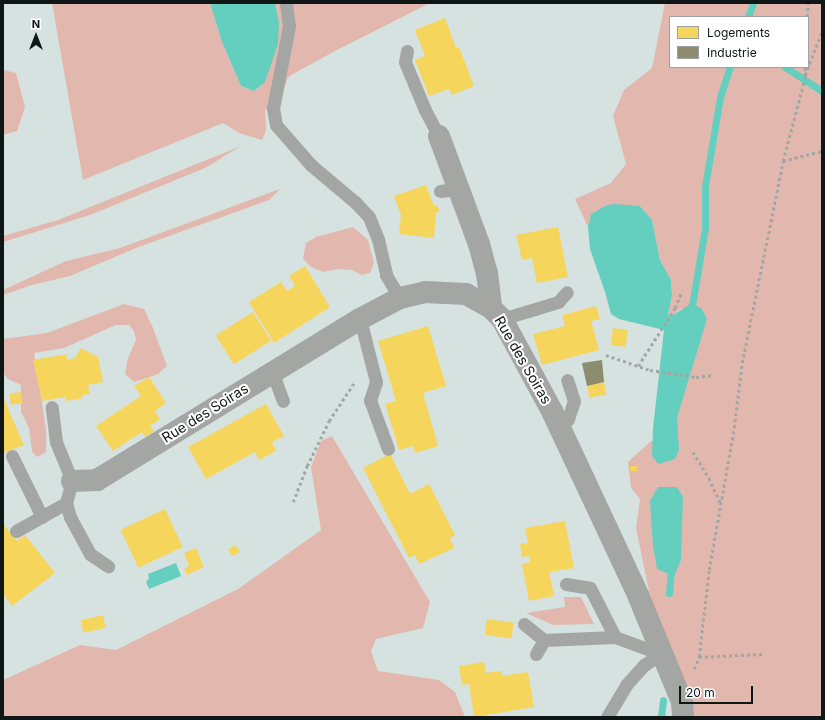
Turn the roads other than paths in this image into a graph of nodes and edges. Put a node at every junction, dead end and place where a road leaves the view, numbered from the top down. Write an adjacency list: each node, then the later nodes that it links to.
1 (286, 3): 5 (lane)
2 (407, 51): 3 (lane)
3 (439, 136): 6 (street)
4 (567, 292): 6 (lane)
5 (400, 298): 6 (street, Rue des Soiras); 7 (street, Rue des Soiras)
6 (497, 313): 12 (street, Rue des Soiras)
7 (360, 319): 8 (street, Rue des Soiras); 13 (lane)
8 (270, 373): 10 (lane); 15 (street, Rue des Soiras)
9 (567, 380): 12 (lane)
10 (283, 401)
11 (52, 407): 15 (lane)
12 (560, 429): 25 (street, Rue des Soiras)
13 (388, 449)
14 (12, 456): 17 (lane)
15 (72, 481): 16 (lane)
16 (66, 503): 17 (lane); 19 (lane)
17 (42, 516): 18 (lane)
18 (16, 531)
19 (108, 566)
20 (566, 584): 22 (lane)
21 (524, 624): 23 (lane)
22 (615, 637): 23 (lane); 25 (lane)
23 (544, 640): 24 (lane)
24 (536, 654)
25 (661, 654): 26 (street, Rue des Soiras); 27 (lane)
26 (682, 710)
27 (607, 717)

